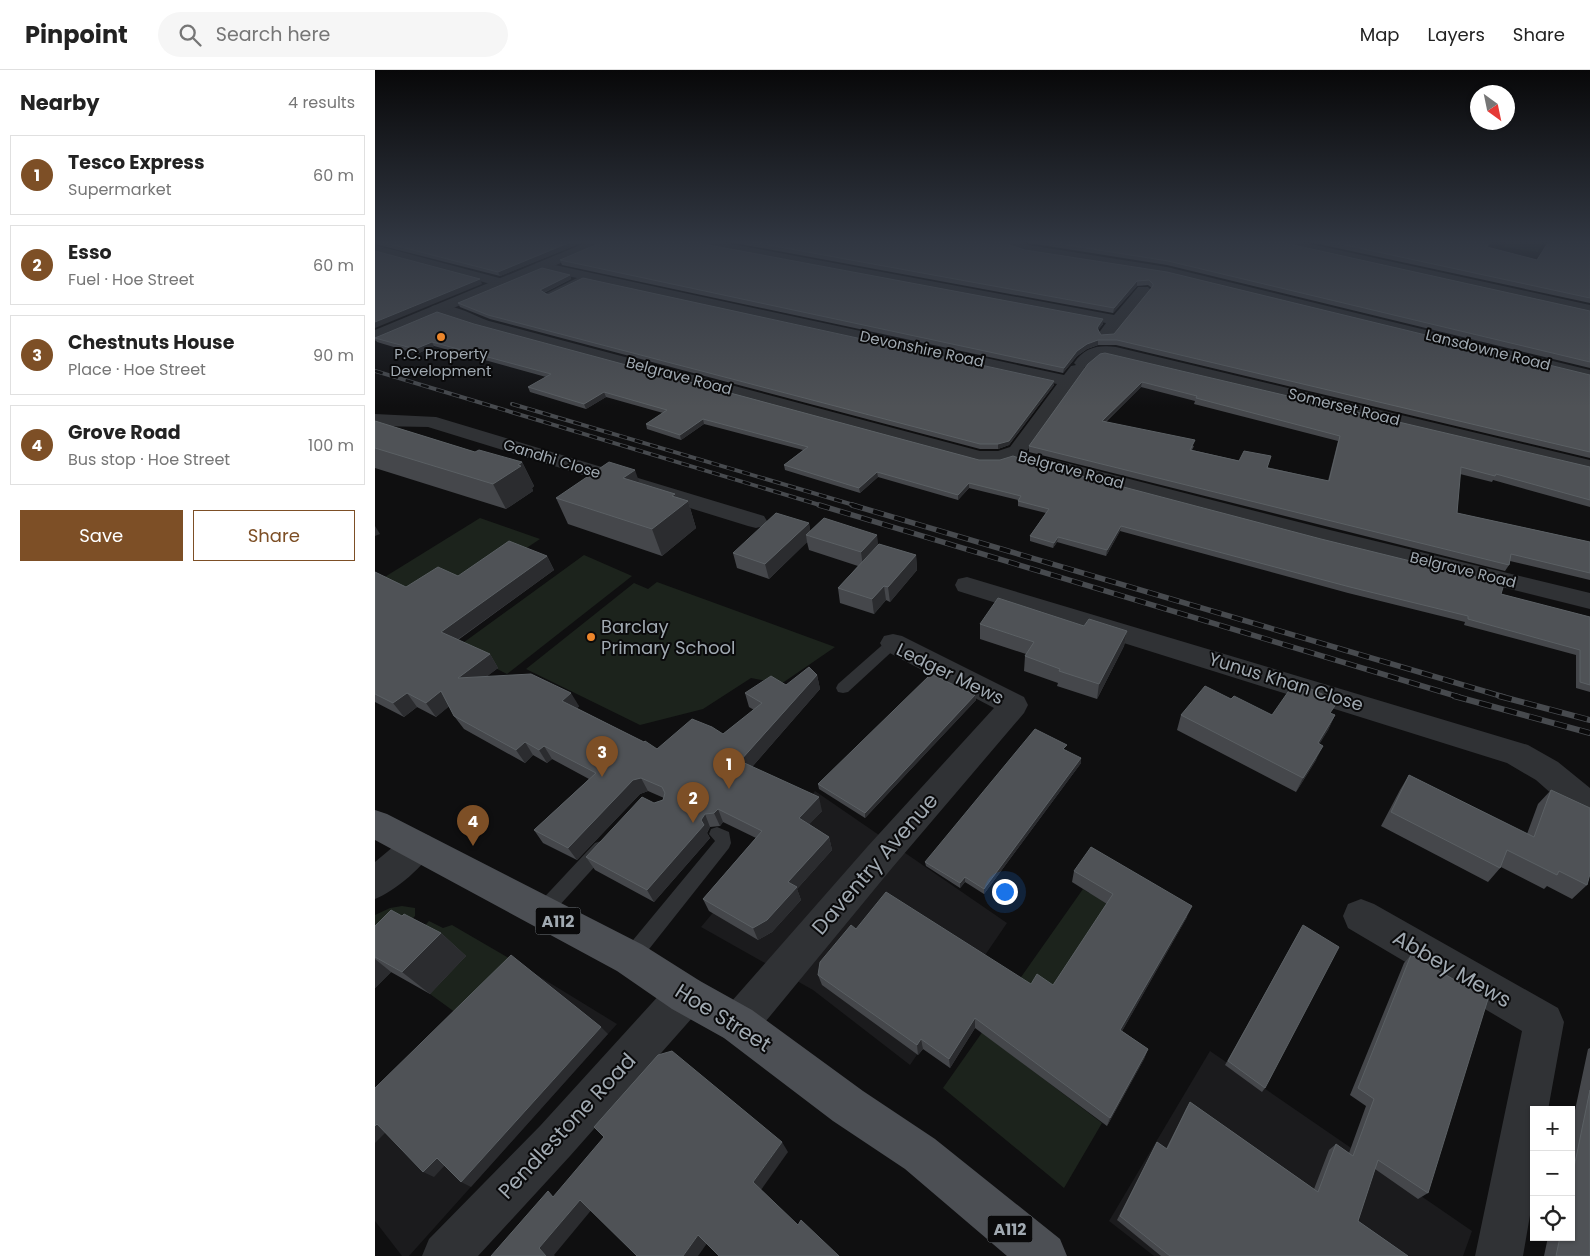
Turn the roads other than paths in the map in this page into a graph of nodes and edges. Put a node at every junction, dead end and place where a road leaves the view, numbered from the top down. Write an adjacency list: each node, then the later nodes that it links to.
1 (469, 296): 7 (street)
2 (693, 296): 12 (street, Devonshire Road)
3 (990, 296): 9 (street)
4 (1137, 296): 9 (street)
5 (1269, 296): 13 (street, Lansdowne Road)
6 (1528, 296): 8 (street)
7 (438, 309): 10 (street); 15 (street, Belgrave Road)
8 (1590, 310)
9 (1116, 320): 11 (street)
10 (375, 336)
11 (1102, 343): 12 (street); 17 (street, Somerset Road)
12 (1076, 371): 15 (street)
13 (1590, 375)
14 (375, 420): 18 (street, Gandhi Close)
15 (1013, 454): 16 (street, Belgrave Road)
16 (1047, 464): 20 (street, Belgrave Road)
17 (1590, 466)
18 (756, 521)
19 (967, 585): 24 (street, Yunus Khan Close)
20 (1590, 601)
21 (893, 643): 22 (lane, Ledger Mews); 23 (street, Ledger Mews)
22 (843, 688)
23 (1014, 705): 34 (street, Daventry Avenue)
24 (1590, 808)
25 (375, 824): 28 (main road, Hoe Street / A112)
26 (717, 834): 32 (lane)
27 (613, 836): 30 (lane)
28 (417, 846): 29 (street); 30 (main road, Hoe Street / A112)
29 (375, 883)
30 (542, 912): 32 (main road, Hoe Street / A112)
31 (1361, 916): 37 (street, Abbey Mews)
32 (631, 958): 33 (main road, Hoe Street / A112)
33 (686, 995): 34 (main road, Hoe Street / A112); 35 (street, Pendlestone Road)
34 (738, 1024): 36 (main road, Hoe Street / A112)
35 (446, 1256)
36 (1043, 1256)
37 (1499, 1256)

